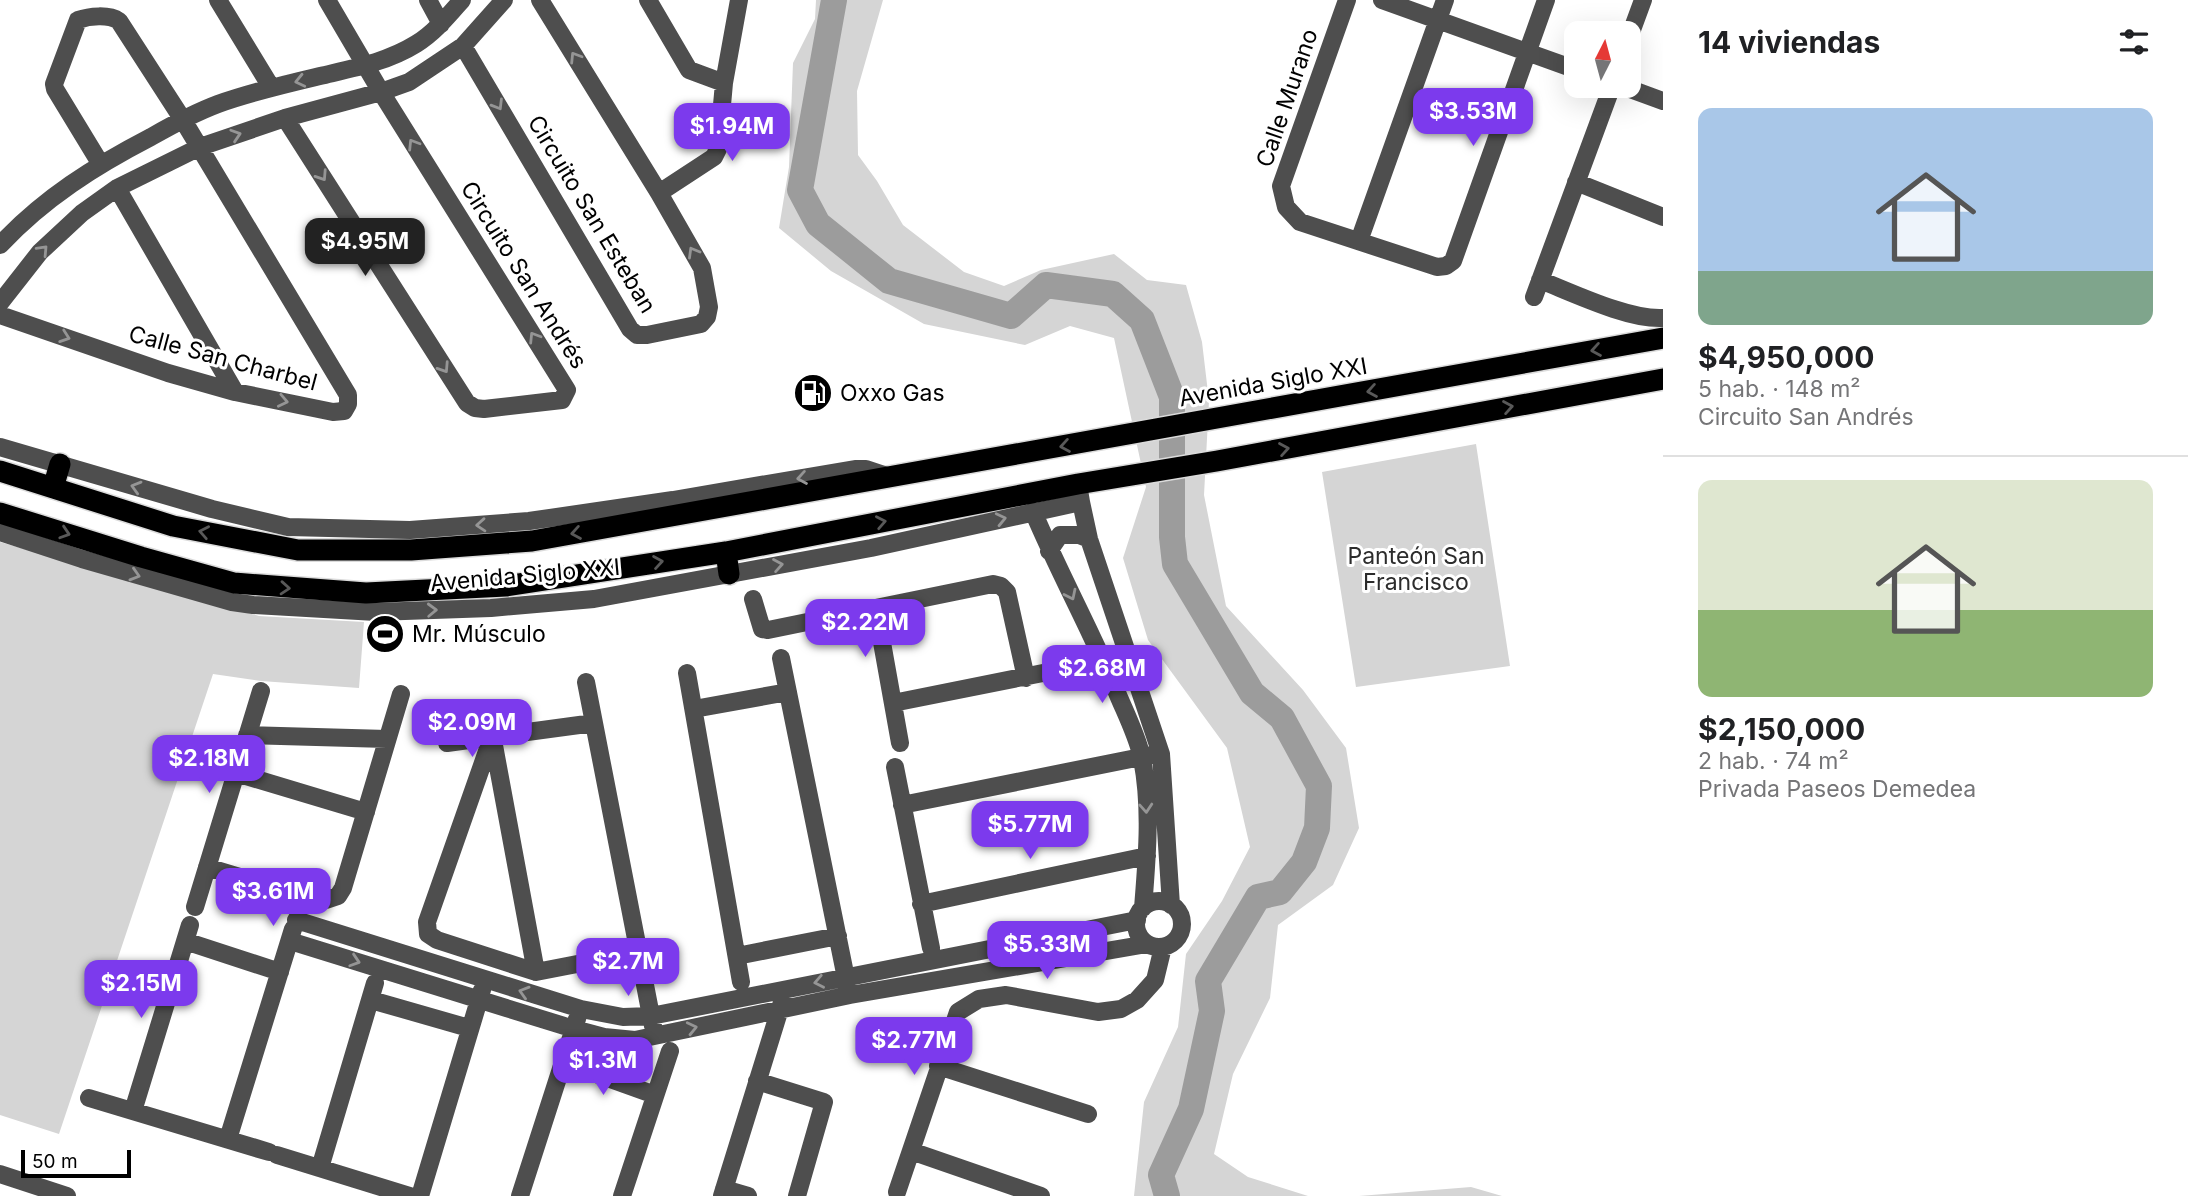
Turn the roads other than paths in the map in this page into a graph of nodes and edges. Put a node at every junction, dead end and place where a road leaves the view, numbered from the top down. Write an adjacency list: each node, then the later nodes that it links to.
1 (218, 0): 22 (street)
2 (327, 0): 19 (street)
3 (428, 0): 16 (street)
4 (462, 0): 16 (street)
5 (504, 0): 17 (street)
6 (540, 0): 33 (street, Circuito San Esteban, one-way to 6)
7 (648, 0): 21 (street)
8 (739, 0): 21 (street)
9 (1347, 0): 35 (street, Calle Murano)
10 (1382, 0): 14 (street)
11 (1445, 0): 14 (street)
12 (1546, 0): 18 (street)
13 (1643, 0): 15 (street)
14 (1438, 20): 18 (street); 35 (street)
15 (1635, 21)
16 (441, 24): 19 (street)
17 (463, 46): 23 (street); 33 (street, Circuito San Esteban, one-way to 33)
18 (1528, 52): 20 (street); 35 (street, Calle Murano)
19 (366, 65): 22 (street, one-way to 22); 23 (street)
20 (1564, 65)
21 (724, 83): 33 (street)
22 (271, 88): 28 (street)
23 (381, 92): 27 (street); 27 (street, Circuito San Andrés, one-way to 23)
24 (1642, 93): 26 (street)
25 (1608, 98): 31 (street)
26 (1663, 101)
27 (285, 118): 29 (street, one-way to 27)
28 (183, 120): 29 (street); 30 (street); 30 (street)
29 (200, 147): 32 (street); 42 (street, Calle San Charbel, one-way to 29)
30 (100, 163): 36 (street)
31 (1576, 182): 34 (street); 39 (street)
32 (117, 188): 37 (street, one-way to 32); 42 (street)
33 (659, 192)
34 (1663, 217)
35 (1359, 242)
36 (0, 245)
37 (0, 303)
38 (0, 315): 42 (street, Calle San Charbel, one-way to 42)
39 (1663, 318)
40 (1663, 338): 52 (highway, Avenida Siglo XXI, one-way to 52)
41 (1663, 379): 47 (highway, Avenida Siglo XXI, one-way to 41)
42 (235, 392)
43 (0, 447): 44 (street, Avenida Siglo XXI)
44 (60, 464): 46 (highway); 52 (street, Avenida Siglo XXI, one-way to 44)
45 (0, 471): 46 (highway, Avenida Siglo XXI)
46 (53, 488): 52 (highway, Avenida Siglo XXI, one-way to 46)
47 (1079, 493): 48 (street, Avenida Siglo XXI); 51 (street); 54 (highway, Avenida Siglo XXI, one-way to 47)
48 (1033, 511): 53 (street); 55 (street, Avenida Siglo XXI, one-way to 48)
49 (0, 513): 56 (highway, Avenida Siglo XXI, one-way to 56)
50 (0, 531): 56 (street, Avenida Siglo XXI, one-way to 56)
51 (1088, 539): 53 (street); 59 (street)
52 (411, 540)
53 (1049, 551): 61 (street, one-way to 61)
54 (726, 552): 55 (highway); 56 (highway, Avenida Siglo XXI, one-way to 54)
55 (729, 573): 56 (street, Avenida Siglo XXI, one-way to 55)
56 (233, 592)
57 (753, 599): 58 (street)
58 (876, 609): 63 (street); 68 (street)
59 (1127, 656): 61 (street); 76 (street)
60 (781, 658): 66 (street)
61 (1104, 661): 63 (street); 77 (street)
62 (688, 673): 69 (street)
63 (1026, 677): 68 (street)
64 (586, 682): 70 (street)
65 (261, 691): 71 (street)
66 (788, 692): 69 (street); 90 (street)
67 (401, 694): 73 (street)
68 (893, 703): 75 (street)
69 (694, 709): 95 (street)
70 (594, 723): 72 (street); 93 (street)
71 (247, 736): 73 (street); 79 (street)
72 (492, 737): 74 (street); 97 (street); 97 (street)
73 (387, 739): 81 (street)
74 (447, 743)
75 (900, 743)
76 (1161, 754): 77 (street); 86 (street)
77 (1142, 757): 80 (street); 82 (street, one-way to 82)
78 (895, 767): 80 (street)
79 (236, 773): 81 (street); 83 (street)
80 (902, 805): 85 (street)
81 (366, 812): 84 (street)
82 (1147, 856): 85 (street); 88 (street)
83 (207, 867): 84 (street); 87 (street)
84 (303, 895): 89 (street)
85 (921, 904): 94 (street)
86 (1171, 905): 88 (street); 92 (street)
87 (195, 907)
88 (1140, 914): 92 (street); 94 (street)
89 (296, 920): 91 (street); 98 (street)
90 (838, 936): 95 (street); 100 (street)
91 (290, 941): 96 (street); 102 (street, one-way to 102)
92 (1155, 946): 100 (street); 111 (street)
93 (639, 952): 97 (street); 105 (street)
94 (932, 954): 100 (street)
95 (737, 956): 99 (street)
96 (280, 972): 115 (street); 117 (street)
97 (536, 972)
98 (486, 980): 102 (street); 104 (street, one-way to 98)
99 (741, 982)
100 (848, 986): 101 (street, one-way to 101); 103 (street)
101 (785, 989): 103 (street); 105 (street)
102 (479, 1000): 106 (street); 107 (street)
103 (781, 1008): 108 (street, one-way to 103); 112 (street)
104 (581, 1009): 105 (street); 107 (street)
105 (651, 1016): 108 (street)
106 (470, 1028): 119 (street); 126 (street)
107 (574, 1029): 108 (street); 110 (street)
108 (655, 1036)
109 (670, 1051): 113 (street)
110 (563, 1062): 113 (street); 127 (street)
111 (938, 1066): 116 (street); 118 (street)
112 (757, 1081): 122 (street); 130 (street)
113 (656, 1095): 128 (street)
114 (89, 1098): 115 (street)
115 (133, 1111): 117 (street)
116 (1088, 1114)
117 (228, 1139): 119 (street)
118 (911, 1151): 123 (street); 131 (street)
119 (320, 1168): 125 (street)
120 (0, 1174): 121 (street)
121 (32, 1190): 124 (street)
122 (723, 1192): 129 (street)
123 (897, 1192)
124 (67, 1196)
125 (410, 1196)
126 (419, 1196)
127 (520, 1196)
128 (622, 1196)
129 (748, 1196)
130 (797, 1196)
131 (1041, 1196)

